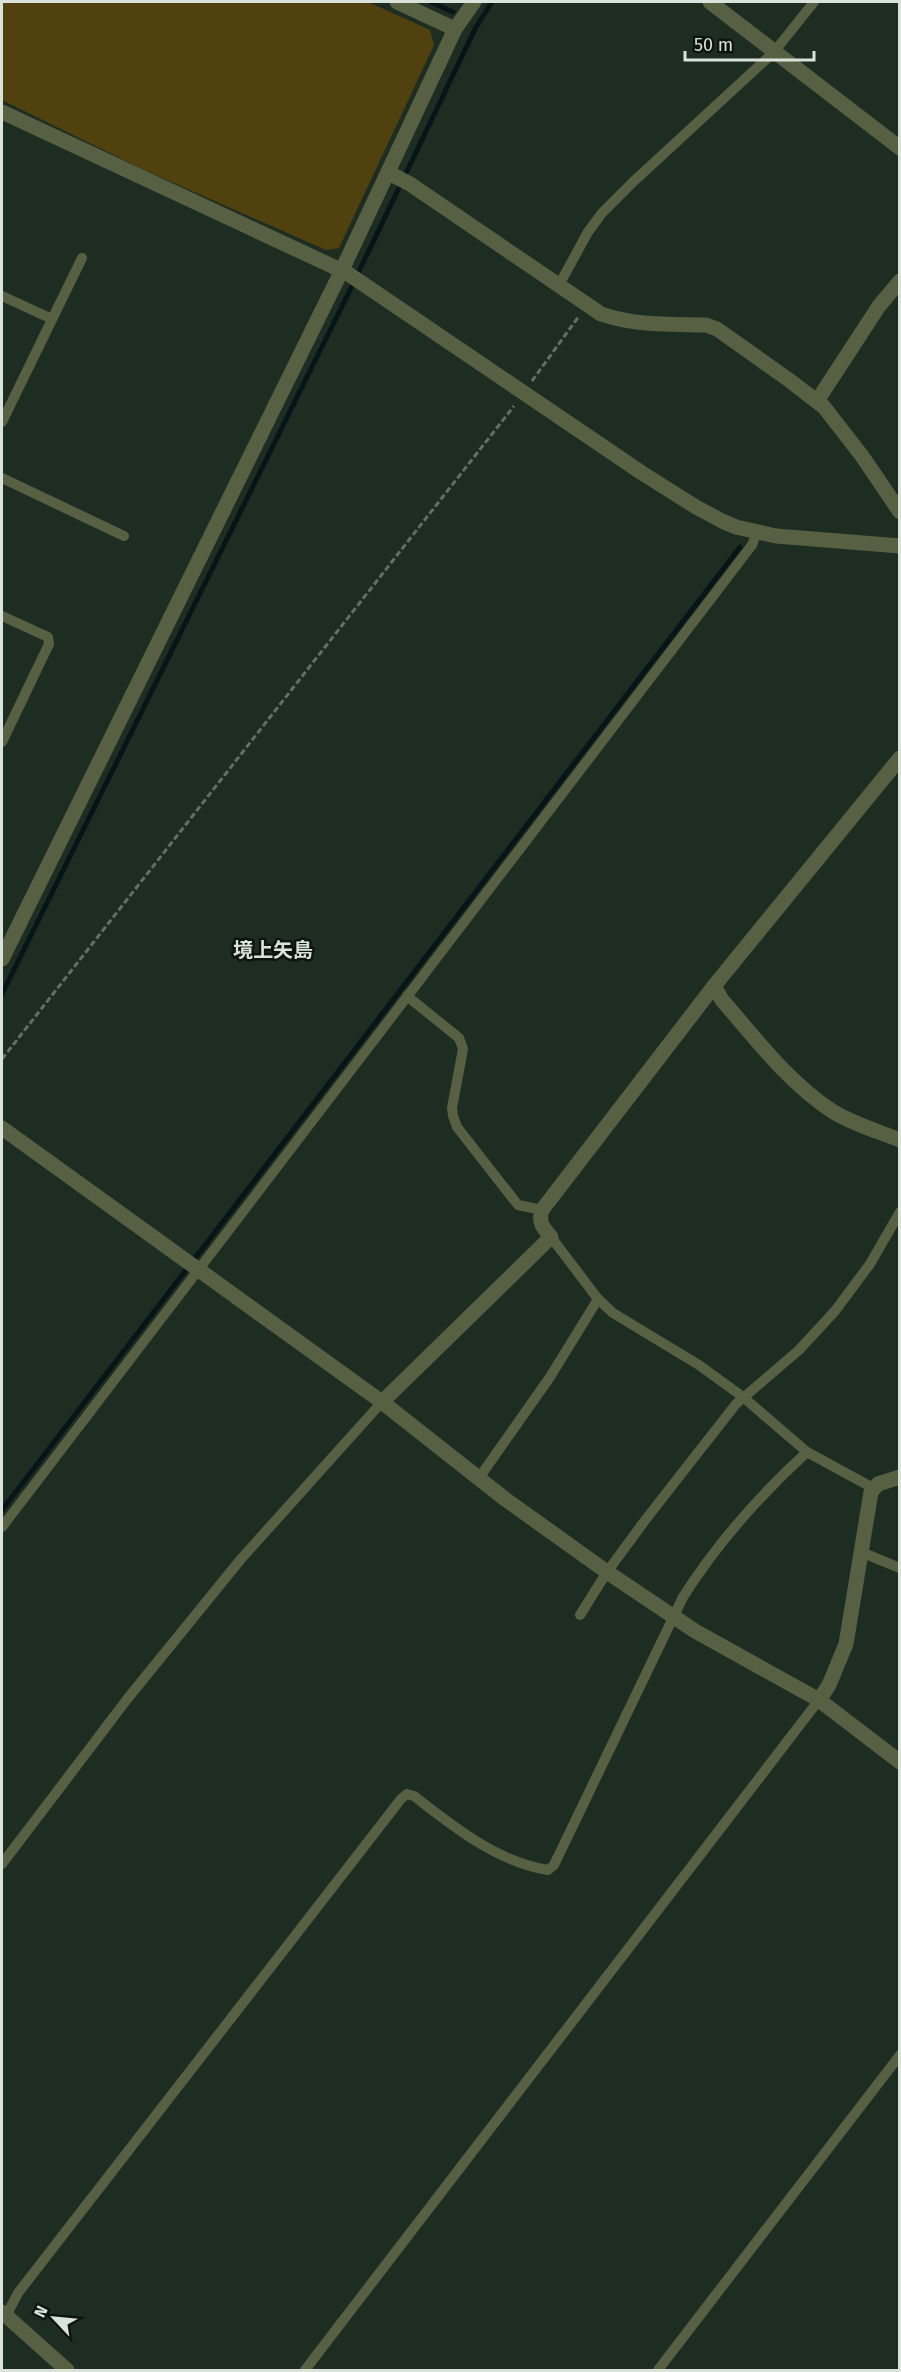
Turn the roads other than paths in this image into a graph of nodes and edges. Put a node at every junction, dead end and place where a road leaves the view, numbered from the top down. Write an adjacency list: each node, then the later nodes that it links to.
1 (398, 2): 5 (street)
2 (474, 2): 5 (street)
3 (710, 2): 6 (street)
4 (814, 2): 6 (lane)
5 (455, 29): 9 (street)
6 (774, 52): 8 (street); 13 (lane)
7 (2, 112): 11 (street)
8 (900, 148)
9 (388, 173): 11 (street); 13 (street)
10 (82, 258): 15 (lane)
11 (344, 271): 20 (street); 26 (street)
12 (900, 281): 16 (street)
13 (559, 285): 16 (street)
14 (2, 296): 15 (lane)
15 (52, 319): 17 (lane)
16 (817, 402): 19 (street)
17 (2, 422)
18 (2, 478): 21 (lane)
19 (900, 512)
20 (757, 532): 22 (street); 28 (lane)
21 (124, 536)
22 (900, 546)
23 (2, 616): 24 (lane)
24 (2, 742)
25 (900, 758): 27 (street)
26 (2, 959)
27 (714, 986): 30 (street); 31 (street)
28 (407, 996): 31 (lane); 34 (lane)
29 (2, 1128): 34 (street)
30 (900, 1140)
31 (542, 1210): 33 (street)
32 (900, 1212): 36 (lane)
33 (551, 1237): 35 (lane); 37 (street)
34 (197, 1270): 37 (street); 42 (lane)
35 (598, 1299): 36 (lane); 40 (lane)
36 (743, 1397): 38 (lane); 45 (lane)
37 (382, 1402): 40 (street); 50 (lane)
38 (807, 1452): 41 (lane); 47 (lane)
39 (900, 1477): 41 (street)
40 (479, 1478): 45 (street)
41 (873, 1488): 43 (street)
42 (2, 1527)
43 (861, 1552): 44 (lane); 48 (street)
44 (900, 1568)
45 (607, 1572): 46 (lane); 47 (street)
46 (580, 1615)
47 (673, 1617): 48 (street); 52 (lane)
48 (819, 1700): 49 (street); 54 (lane)
49 (900, 1762)
50 (2, 1864)
51 (900, 2055): 55 (lane)
52 (3, 2317): 53 (street)
53 (67, 2370)
54 (305, 2370)
55 (658, 2370)

